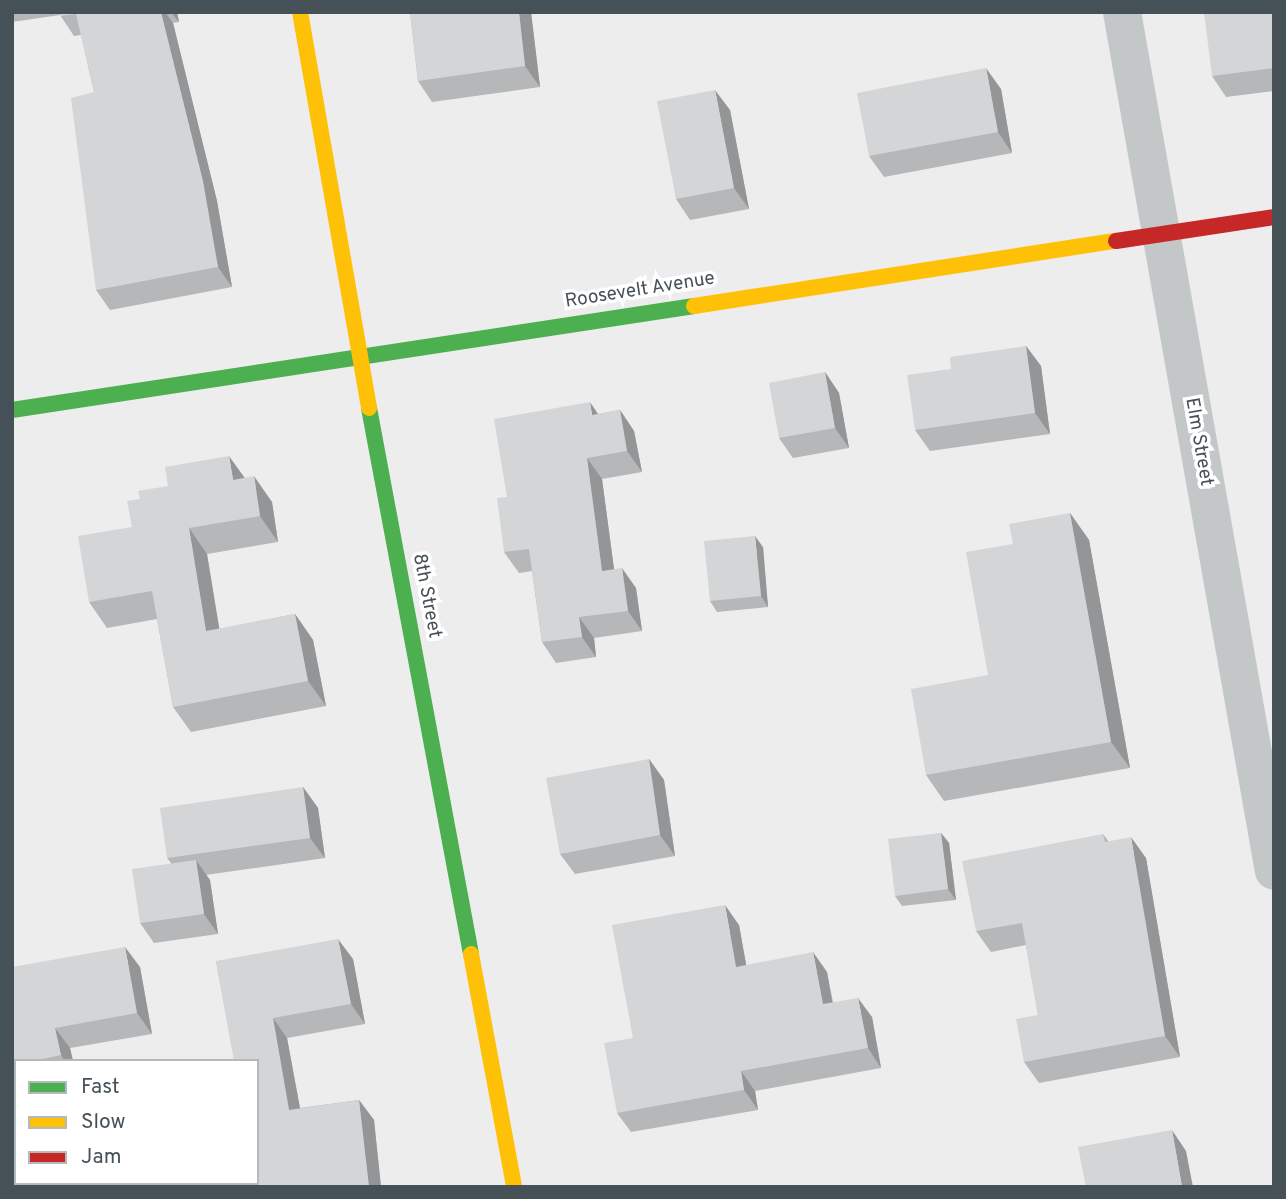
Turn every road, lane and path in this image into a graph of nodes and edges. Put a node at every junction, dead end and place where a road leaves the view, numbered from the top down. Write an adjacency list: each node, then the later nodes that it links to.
1 (300, 12): 5 (street, 8th Street)
2 (1122, 12): 4 (street, Elm Street)
3 (1274, 217): 4 (street, Roosevelt Avenue)
4 (1162, 234): 5 (street, Roosevelt Avenue); 7 (street, Elm Street)
5 (359, 355): 6 (street, Roosevelt Avenue); 8 (street, 8th Street)
6 (12, 410)
7 (1274, 871)
8 (514, 1187)

